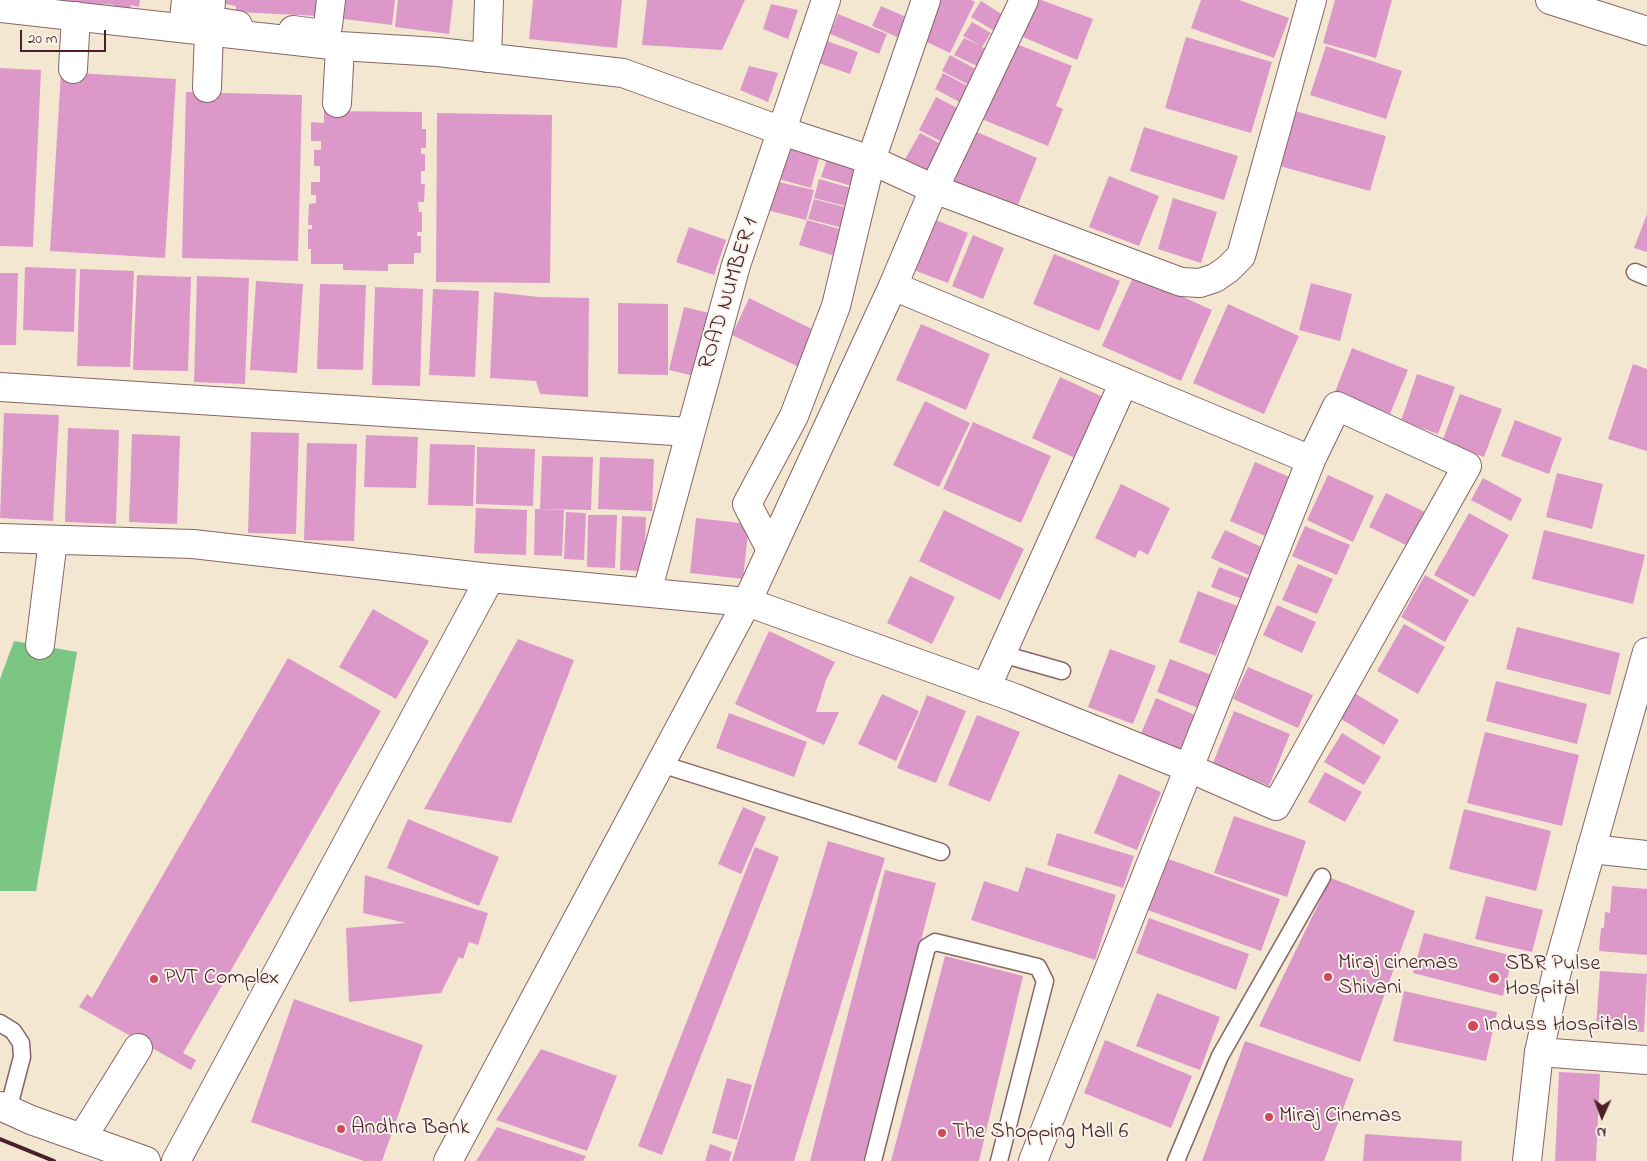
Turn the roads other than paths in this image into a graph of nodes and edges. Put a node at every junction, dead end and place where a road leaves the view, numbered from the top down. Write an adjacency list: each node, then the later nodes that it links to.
1 (186, 0): 12 (main road)
2 (211, 0): 3 (main road)
3 (331, 0)
4 (490, 0): 15 (main road)
5 (826, 0): 19 (main road, ROAD NUMBER 1)
6 (926, 0): 20 (main road)
7 (1024, 0): 21 (main road)
8 (1312, 0): 21 (main road)
9 (1550, 0): 13 (main road)
10 (0, 8): 11 (main road)
11 (76, 16): 12 (main road); 16 (main road)
12 (196, 30): 14 (main road); 17 (main road)
13 (1647, 31)
14 (340, 46): 15 (main road); 18 (main road)
15 (487, 58): 19 (main road)
16 (73, 69)
17 (207, 88)
18 (337, 103)
19 (782, 131): 20 (main road); 25 (main road, ROAD NUMBER 1)
20 (871, 160): 21 (main road); 29 (main road)
21 (934, 189): 22 (main road)
22 (893, 286): 23 (main road); 29 (main road)
23 (1124, 382): 26 (main road); 34 (main road)
24 (0, 387): 25 (main road)
25 (690, 432): 31 (main road, ROAD NUMBER 1)
26 (1311, 460): 39 (main road); 39 (main road)
27 (0, 538): 28 (main road)
28 (53, 540): 30 (main road); 33 (main road)
29 (771, 550): 32 (main road)
30 (490, 578): 31 (main road); 51 (main road)
31 (646, 592): 32 (main road)
32 (747, 602): 37 (main road); 38 (main road)
33 (40, 645)
34 (1002, 654): 36 (lane); 37 (main road)
35 (1645, 665): 40 (main road)
36 (1062, 672)
37 (986, 688): 39 (main road)
38 (661, 764): 41 (lane); 52 (main road)
39 (1189, 768): 55 (main road)
40 (1591, 849): 42 (main road); 46 (main road)
41 (941, 852)
42 (1647, 855)
43 (1322, 877): 56 (lane)
44 (0, 1023): 48 (lane)
45 (138, 1048): 49 (main road)
46 (1539, 1052): 47 (main road); 57 (main road)
47 (1647, 1060)
48 (4, 1108): 49 (main road)
49 (82, 1138): 50 (main road)
50 (146, 1161)
51 (176, 1161)
52 (448, 1161)
53 (873, 1161): 54 (lane)
54 (999, 1161)
55 (1033, 1161)
56 (1176, 1161)
57 (1527, 1161)

